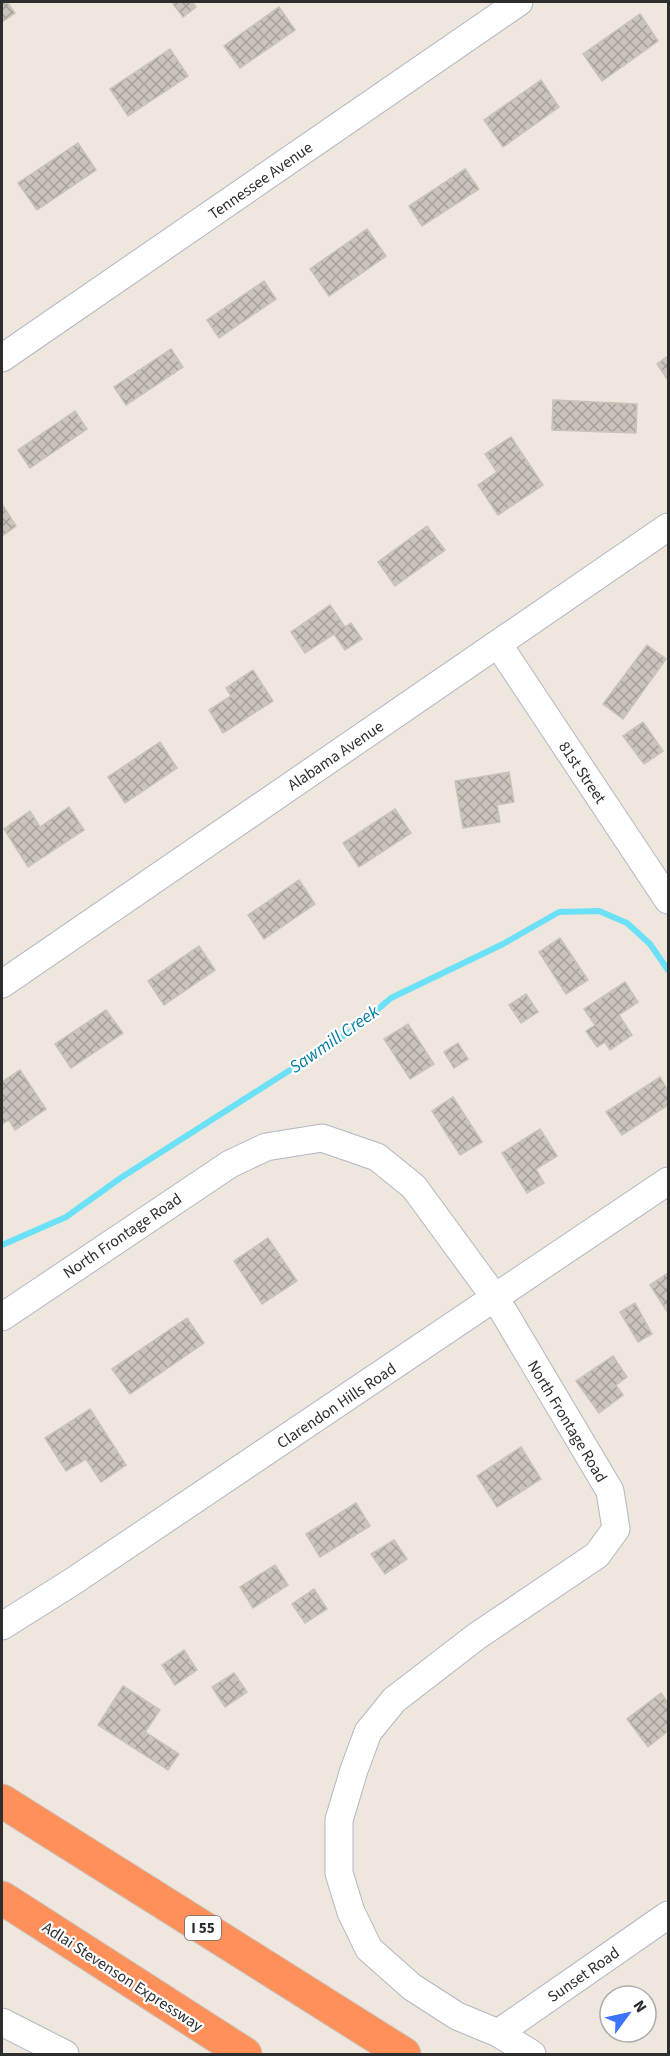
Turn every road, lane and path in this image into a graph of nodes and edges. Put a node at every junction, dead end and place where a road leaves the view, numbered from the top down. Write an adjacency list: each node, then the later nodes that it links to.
1 (519, 2): 2 (street, Tennessee Avenue)
2 (2, 358)
3 (669, 527): 4 (street, Alabama Avenue)
4 (498, 644): 5 (street, 81st Street); 6 (street, Alabama Avenue)
5 (669, 900)
6 (2, 984)
7 (669, 1181): 8 (street, Clarendon Hills Road)
8 (496, 1299): 9 (street, North Frontage Road); 10 (street, Clarendon Hills Road); 15 (street, North Frontage Road)
9 (2, 1317)
10 (2, 1626)
11 (2, 1802): 18 (highway, I 55)
12 (2, 1898): 17 (highway, Adlai Stevenson Expressway)
13 (669, 1915): 15 (street, Sunset Road)
14 (2, 2022): 16 (street)
15 (498, 2032): 19 (street, North Frontage Road)
16 (65, 2055)
17 (245, 2055)
18 (404, 2055)
19 (532, 2055)

